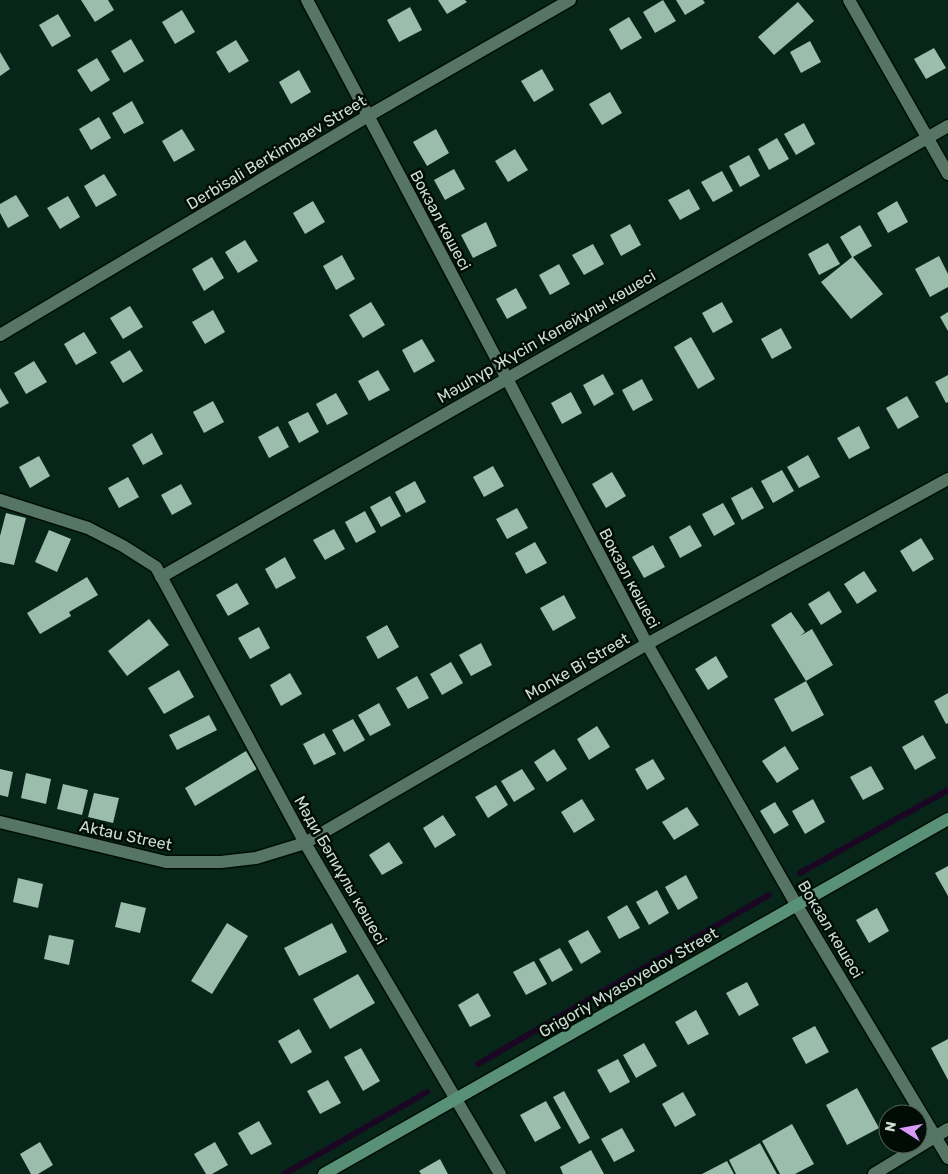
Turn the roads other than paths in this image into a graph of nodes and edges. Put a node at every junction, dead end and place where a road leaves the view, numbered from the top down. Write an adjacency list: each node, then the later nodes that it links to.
1 (306, 0): 4 (street, Вокзал көшесі)
2 (570, 0): 4 (street, Derbisali Berkimbaev Street)
3 (849, 0): 6 (street)
4 (368, 116): 8 (street, Derbisali Berkimbaev Street); 9 (street, Вокзал көшесі)
5 (948, 126): 6 (street, Мәшһүр Жүсіп Көпейұлы көшесі)
6 (927, 137): 7 (street); 9 (street, Мәшһүр Жүсіп Көпейұлы көшесі)
7 (948, 174)
8 (0, 335)
9 (506, 378): 12 (street, Мәшһүр Жүсіп Көпейұлы көшесі); 13 (street, Вокзал көшесі)
10 (948, 479): 13 (street, Monke Bi Street)
11 (0, 500): 12 (street, Мәди Бәпиұлы көшесі)
12 (161, 577): 16 (street, Мәди Бәпиұлы көшесі)
13 (647, 644): 16 (street, Monke Bi Street); 17 (street, Вокзал көшесі)
14 (948, 819): 17 (main road, Grigoriy Myasoyedov Street)
15 (0, 822): 16 (street, Aktau Street)
16 (305, 843): 18 (street, Мәди Бәпиұлы көшесі)
17 (796, 904): 18 (main road, Grigoriy Myasoyedov Street); 20 (street, Вокзал көшесі)
18 (456, 1098): 22 (main road, Grigoriy Myasoyedov Street); 23 (street, Мәди Бәпиұлы көшесі)
19 (948, 1129): 20 (street)
20 (935, 1136): 21 (street, Вокзал көшесі); 24 (street)
21 (948, 1158)
22 (324, 1174)
23 (500, 1174)
24 (874, 1174)

